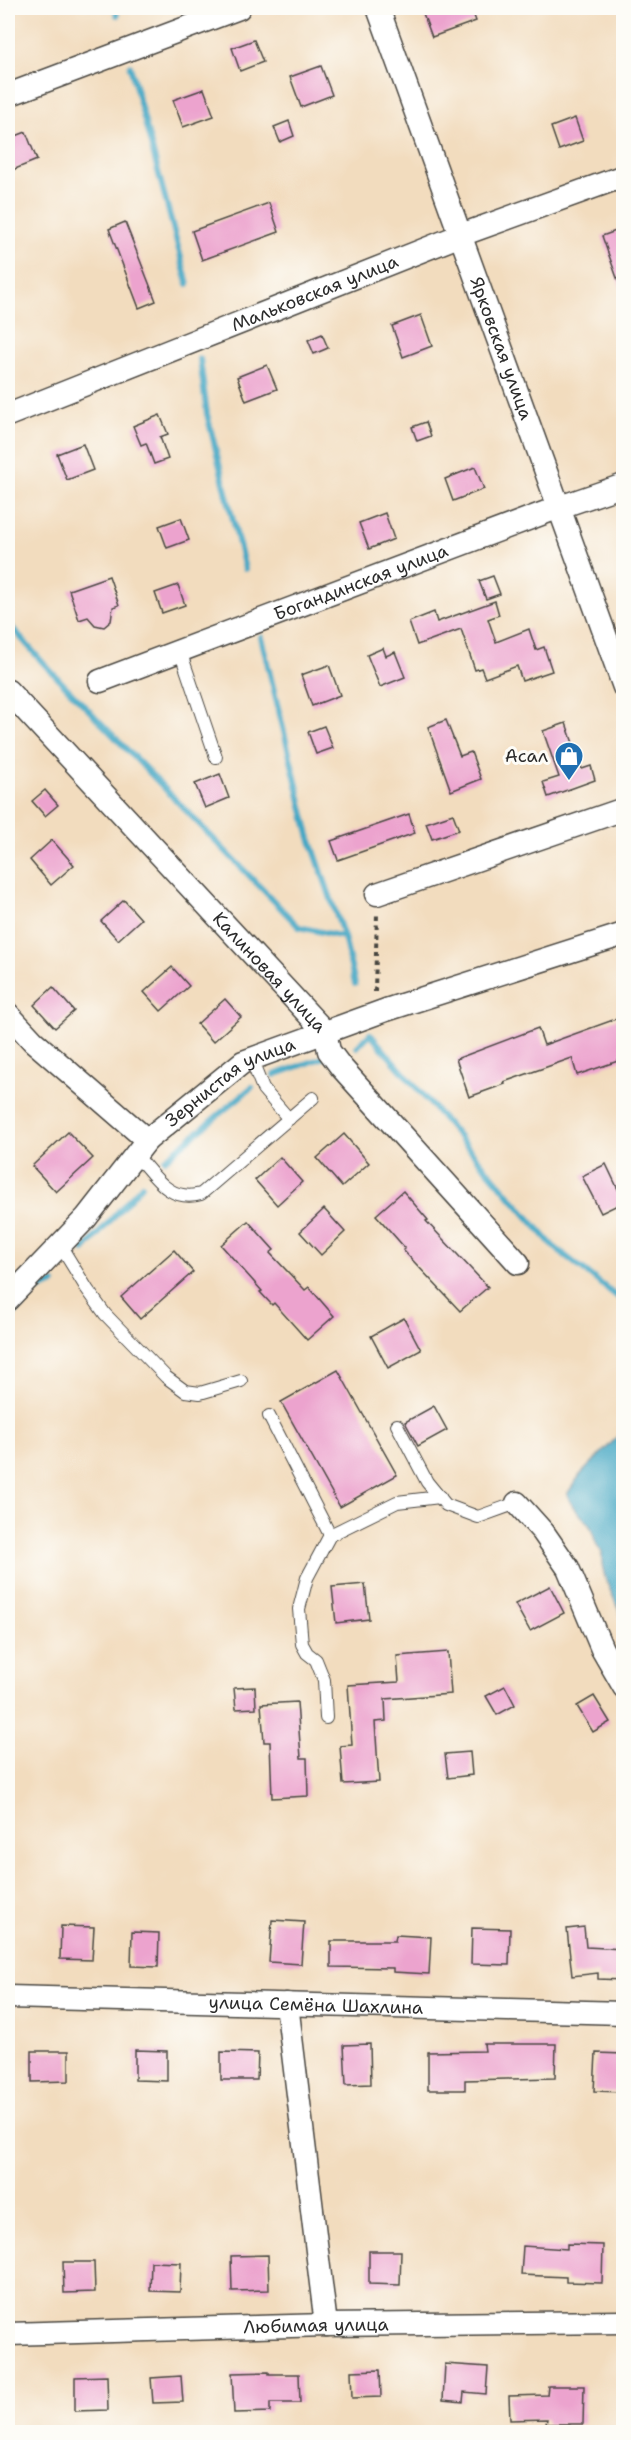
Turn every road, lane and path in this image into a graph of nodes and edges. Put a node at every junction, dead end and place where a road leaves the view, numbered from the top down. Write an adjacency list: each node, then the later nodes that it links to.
1 (239, 8): 3 (street)
2 (378, 8): 5 (street, Ярковская улица)
3 (8, 95)
4 (624, 176): 5 (street, Мальковская улица)
5 (461, 235): 6 (street, Мальковская улица); 8 (street, Ярковская улица)
6 (8, 416)
7 (624, 485): 8 (street, Богандинская улица)
8 (557, 508): 9 (street, Богандинская улица); 11 (street, Ярковская улица)
9 (180, 651): 10 (street, Богандинская улица); 13 (lane)
10 (100, 681)
11 (624, 687)
12 (8, 691): 19 (street, Калиновая улица)
13 (216, 757)
14 (624, 809): 15 (street)
15 (377, 894): 18 (path)
16 (624, 934): 18 (street, Зернистая улица)
17 (8, 1014): 23 (street)
18 (374, 1014): 19 (street, Зернистая улица)
19 (325, 1032): 20 (street, Зернистая улица); 25 (street, Калиновая улица)
20 (251, 1059): 22 (lane); 23 (street, Зернистая улица)
21 (313, 1098): 22 (lane)
22 (289, 1119): 23 (lane)
23 (142, 1148): 24 (street, Зернистая улица)
24 (60, 1245): 26 (street, Зернистая улица); 27 (lane)
25 (518, 1263)
26 (8, 1299)
27 (242, 1381)
28 (269, 1416): 32 (lane)
29 (397, 1425): 30 (lane)
30 (440, 1497): 31 (lane); 32 (lane)
31 (517, 1503): 33 (street)
32 (330, 1535): 34 (lane)
33 (624, 1687)
34 (326, 1718)
35 (8, 1997): 36 (street, улица Семёна Шахлина)
36 (287, 2004): 37 (street, улица Семёна Шахлина); 39 (street)
37 (624, 2013)
38 (624, 2322): 39 (street, Любимая улица)
39 (326, 2325): 40 (street, Любимая улица)
40 (8, 2334)

